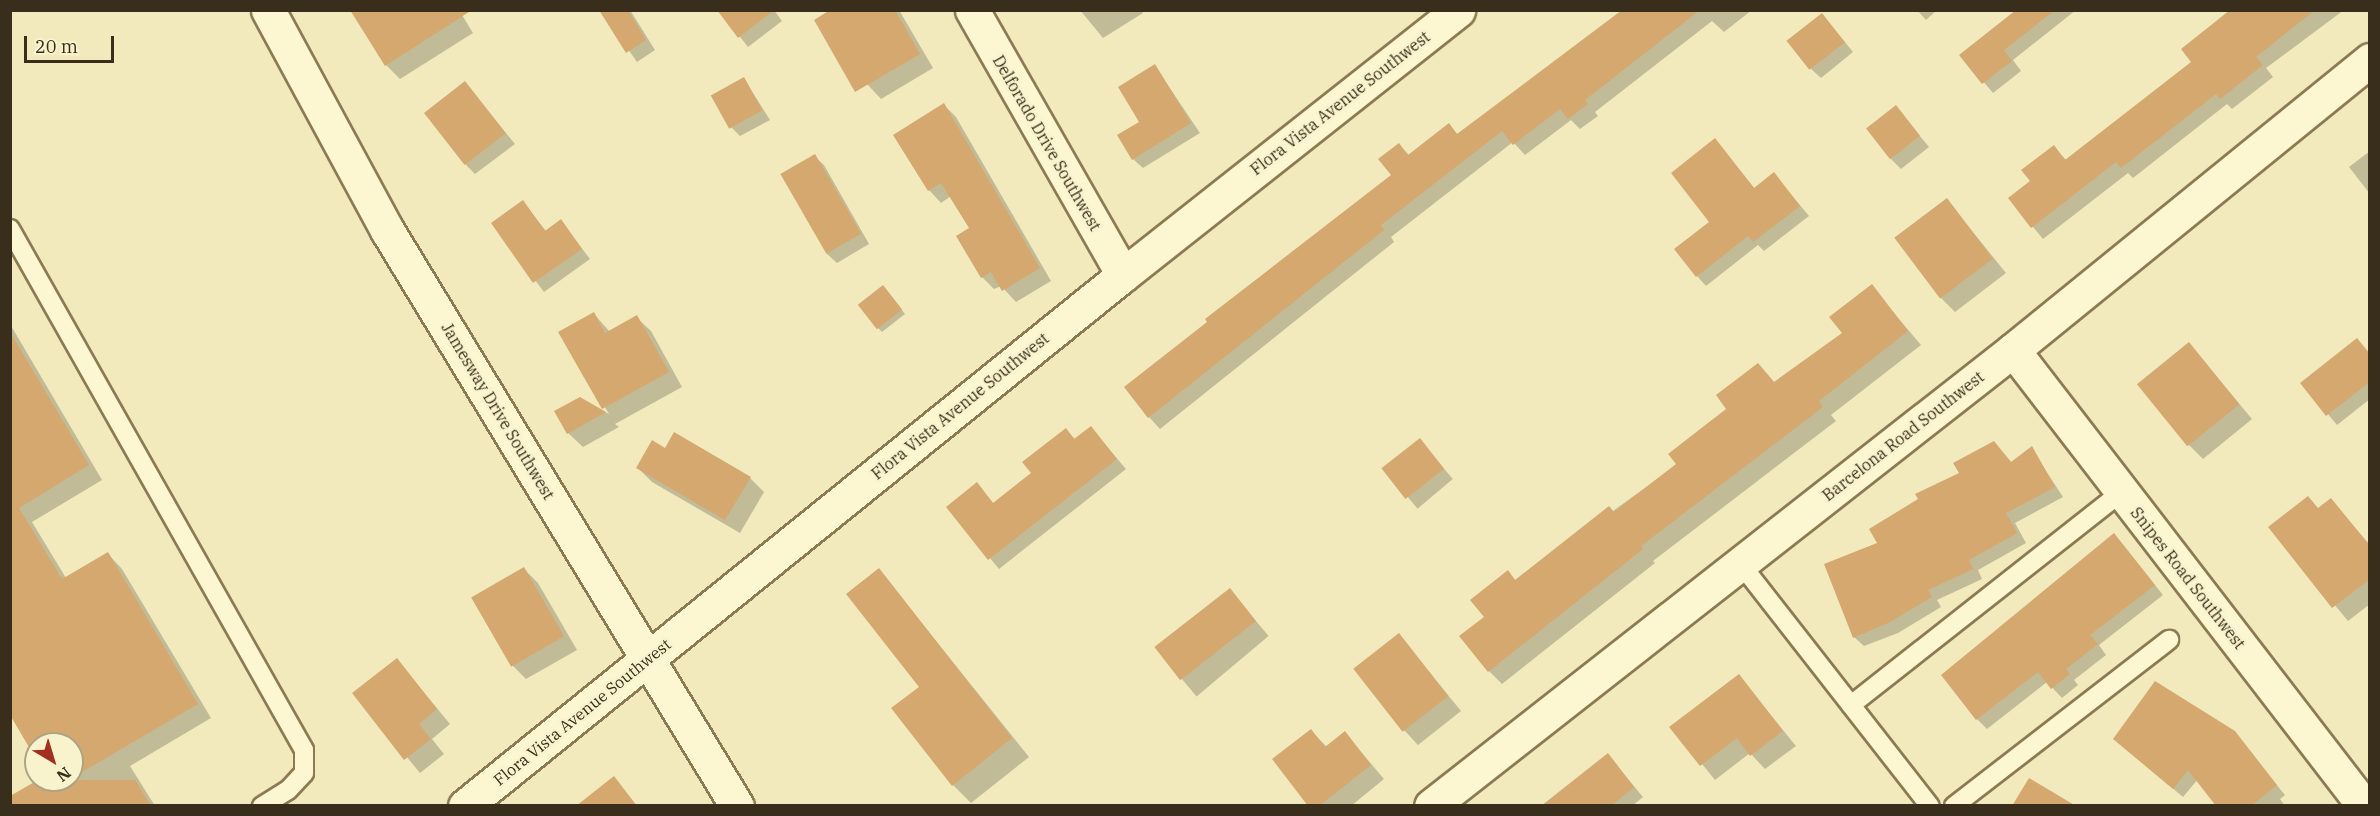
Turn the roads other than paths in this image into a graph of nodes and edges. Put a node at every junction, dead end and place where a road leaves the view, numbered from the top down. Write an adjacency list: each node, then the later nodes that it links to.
1 (268, 10): 11 (street, Jamesway Drive Southwest)
2 (972, 10): 6 (street, Delforado Drive Southwest)
3 (1458, 10): 6 (street, Flora Vista Avenue Southwest)
4 (2370, 60): 7 (street, Barcelona Road Southwest)
5 (10, 229): 14 (lane)
6 (1123, 275): 11 (street, Flora Vista Avenue Southwest)
7 (2013, 350): 8 (street, Snipes Road Southwest); 9 (street, Barcelona Road Southwest)
8 (2122, 492): 12 (lane); 19 (street, Snipes Road Southwest)
9 (1740, 563): 12 (lane); 13 (street, Barcelona Road Southwest)
10 (2169, 640): 18 (lane)
11 (649, 658): 15 (street, Flora Vista Avenue Southwest); 16 (street, Jamesway Drive Southwest)
12 (1851, 705): 17 (lane)
13 (1445, 802)
14 (262, 806)
15 (465, 806)
16 (737, 806)
17 (1930, 806)
18 (1954, 806)
19 (2364, 806)

